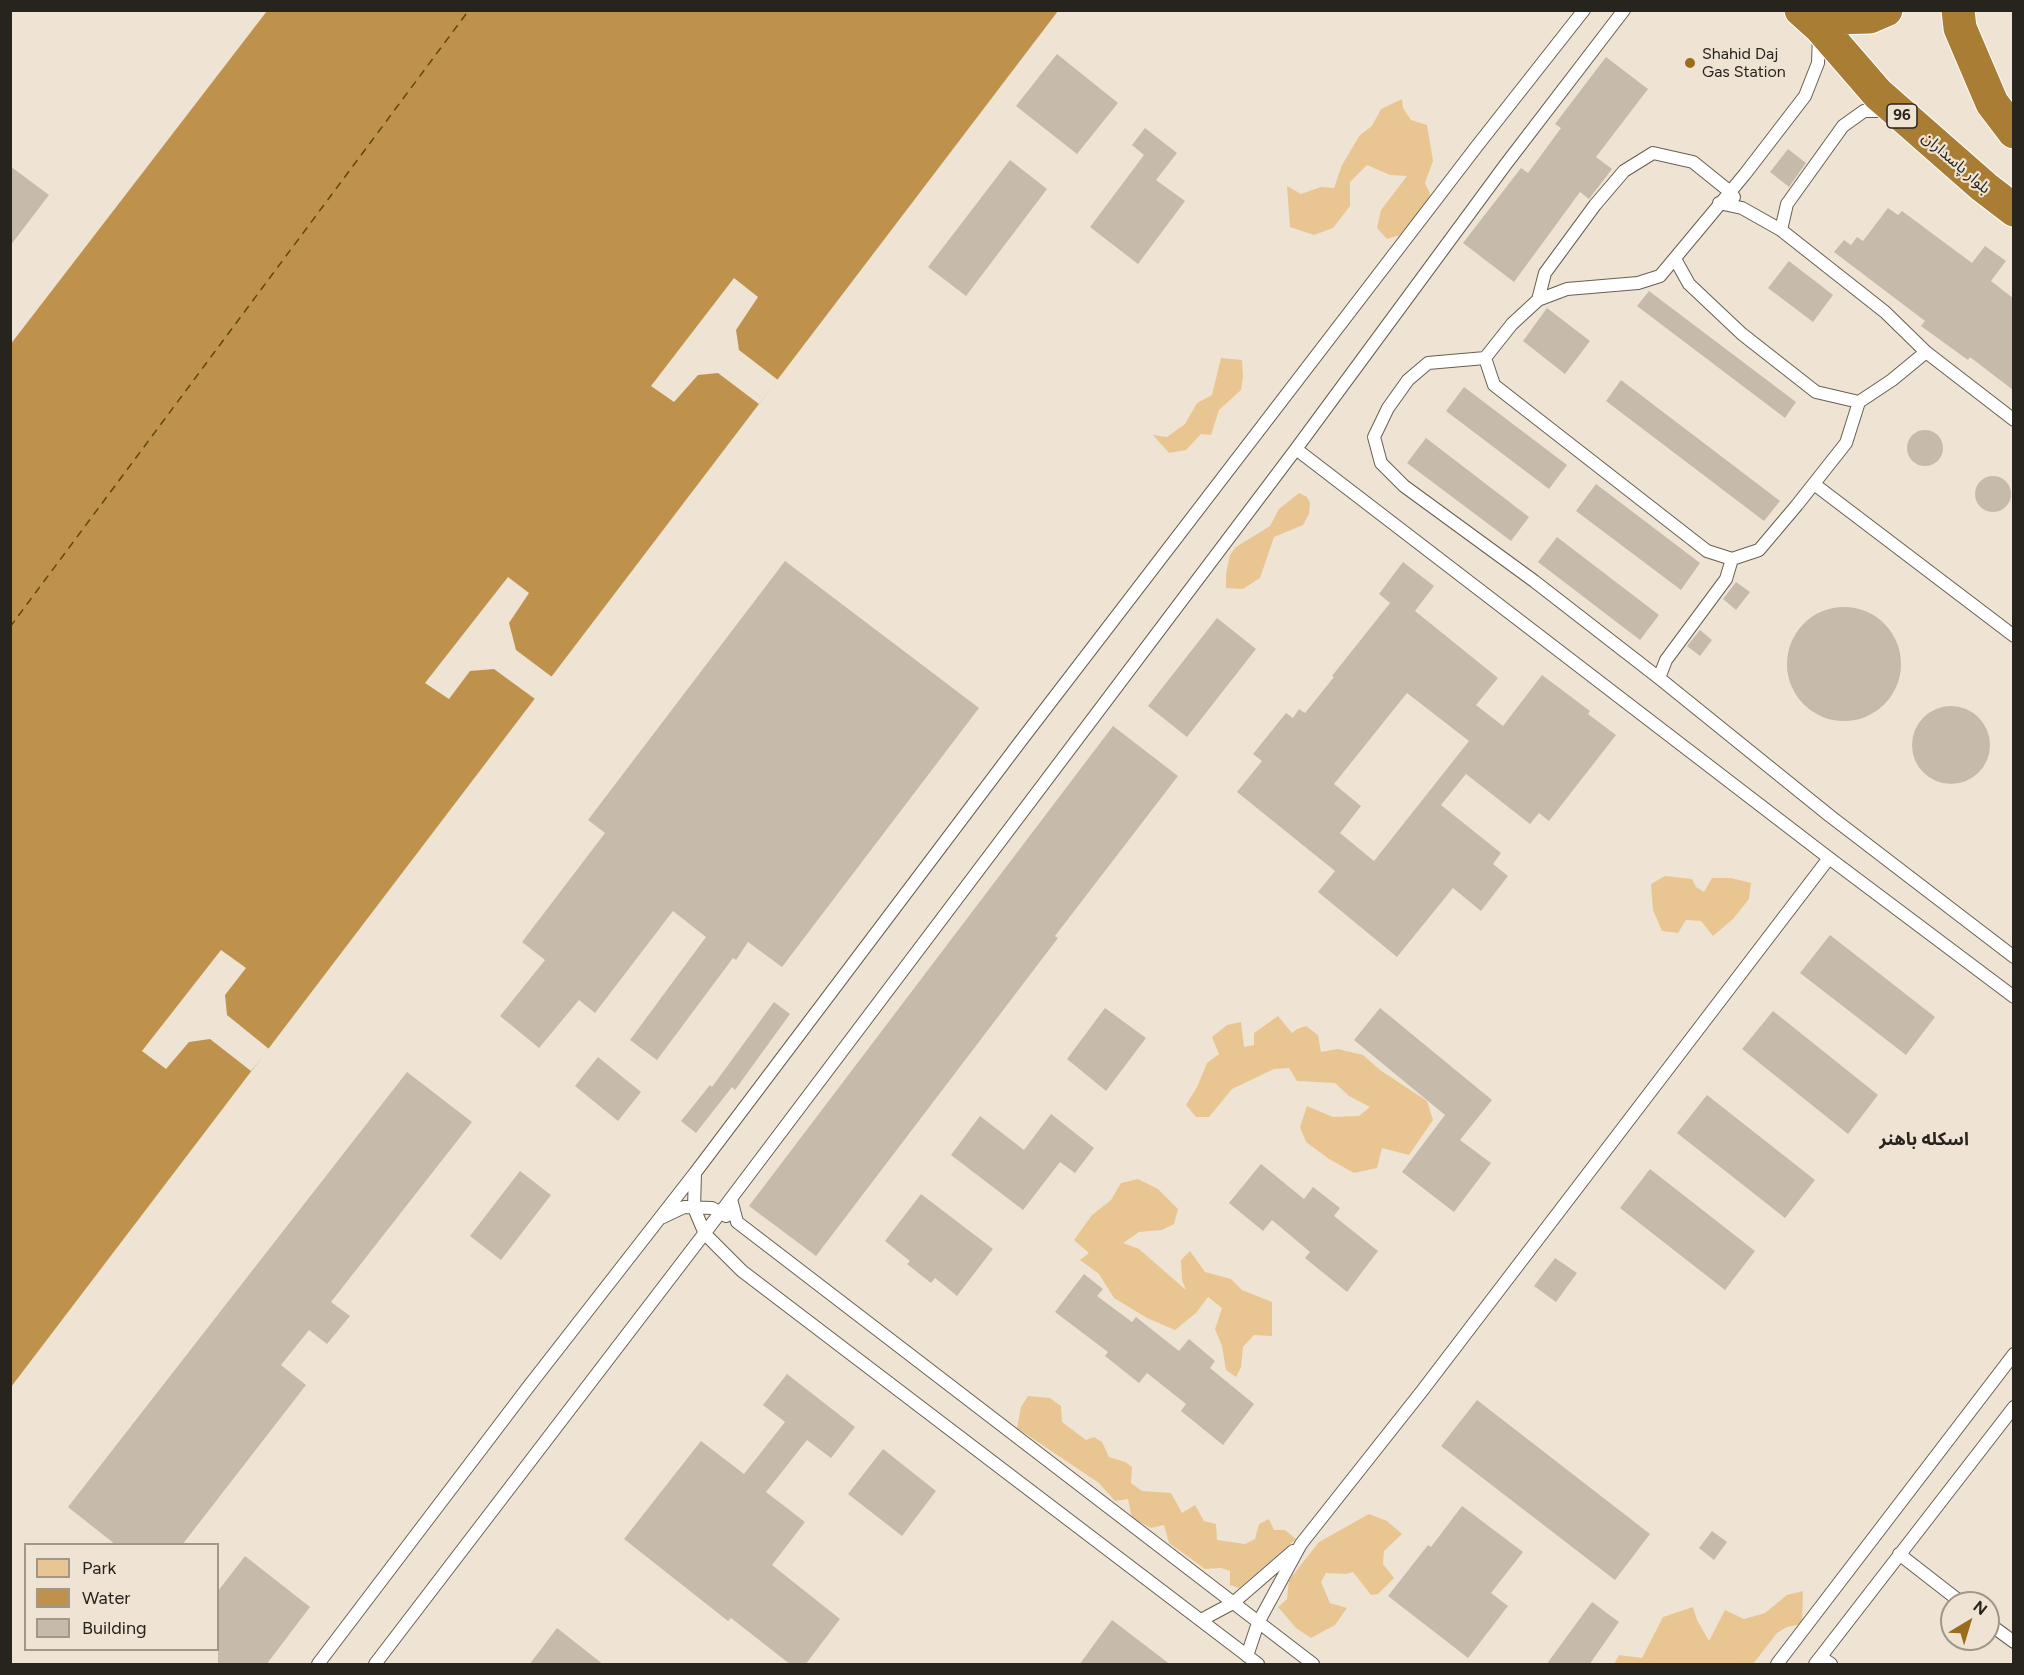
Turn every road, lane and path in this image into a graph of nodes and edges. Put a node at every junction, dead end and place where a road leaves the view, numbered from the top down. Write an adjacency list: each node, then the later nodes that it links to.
1 (1584, 10): 27 (lane)
2 (1624, 10): 19 (lane)
3 (1886, 10): 5 (highway)
4 (1958, 10): 7 (highway)
5 (1809, 16): 6 (highway, بلوار پاسداران / 96); 8 (lane)
6 (1903, 117): 11 (highway, بلوار پاسداران / 96); 12 (lane)
7 (2013, 132)
8 (1730, 191): 9 (lane); 10 (lane); 14 (lane)
9 (1719, 203): 10 (lane); 13 (lane)
10 (1742, 208): 12 (lane)
11 (2013, 210)
12 (1781, 230): 15 (lane)
13 (1675, 259): 14 (lane); 17 (lane)
14 (1538, 300): 16 (lane)
15 (1926, 352): 17 (lane); 18 (lane)
16 (1485, 358): 21 (lane); 23 (lane)
17 (1858, 402): 20 (lane)
18 (2013, 420)
19 (1296, 449): 24 (lane); 28 (lane)
20 (1814, 484): 21 (lane); 22 (lane)
21 (1732, 559): 23 (lane)
22 (2013, 636)
23 (1659, 678): 25 (lane)
24 (1828, 858): 26 (lane); 36 (lane)
25 (2013, 957)
26 (2013, 997)
27 (695, 1173): 29 (lane); 31 (lane)
28 (731, 1199): 30 (lane); 32 (lane)
29 (694, 1208): 30 (lane); 31 (lane); 33 (lane)
30 (720, 1213): 32 (lane); 33 (lane)
31 (659, 1220): 46 (lane)
32 (737, 1222): 39 (lane)
33 (705, 1234): 40 (lane); 47 (lane)
34 (2013, 1354): 50 (lane)
35 (2013, 1407): 37 (lane)
36 (1301, 1544): 39 (lane); 41 (lane)
37 (1899, 1554): 38 (lane); 45 (lane)
38 (1947, 1591)
39 (1233, 1603): 40 (lane); 41 (lane)
40 (1200, 1620): 44 (lane)
41 (1258, 1623): 44 (lane); 49 (lane)
42 (2000, 1632): 43 (lane)
43 (2013, 1642)
44 (1247, 1656): 48 (lane)
45 (1822, 1662)
46 (318, 1665)
47 (375, 1665)
48 (1258, 1665)
49 (1312, 1665)
50 (1777, 1665)

